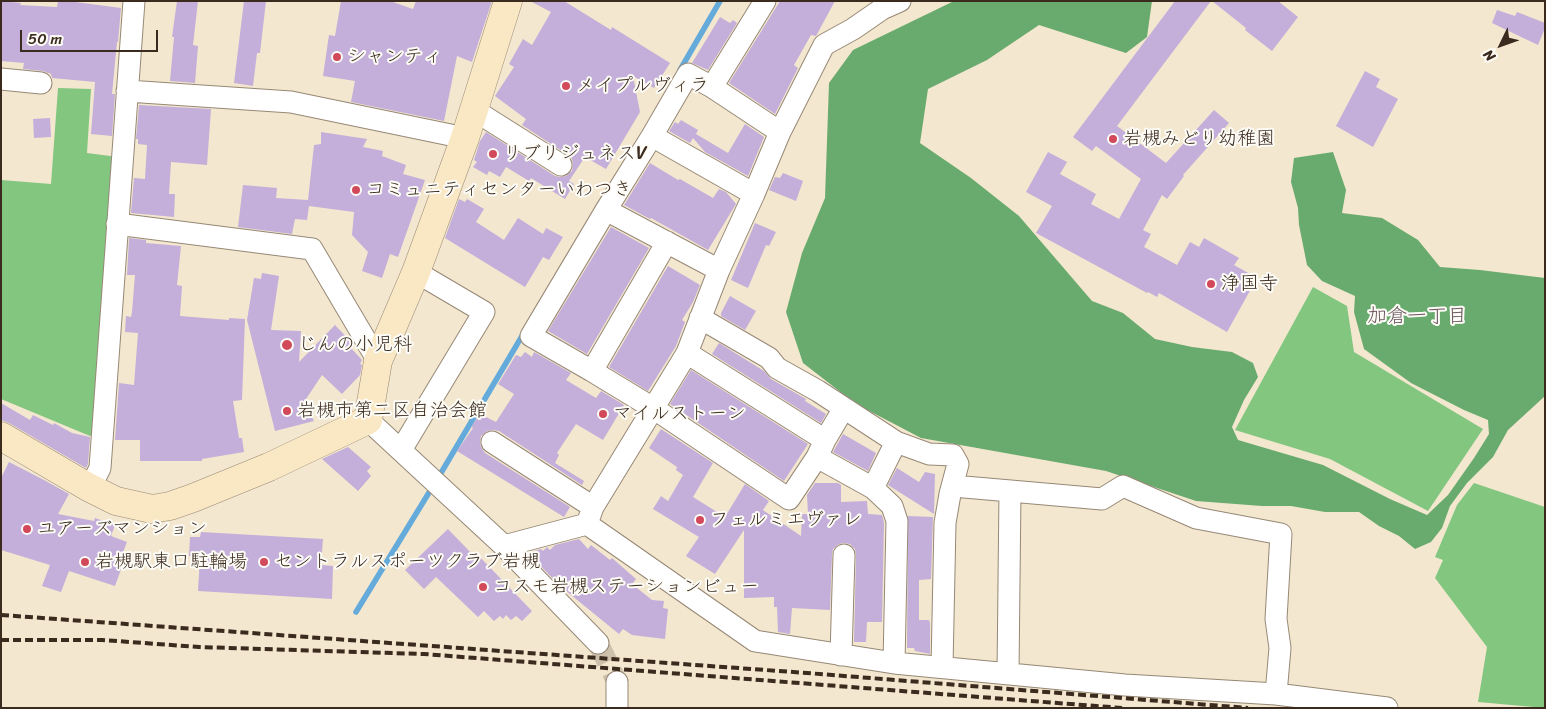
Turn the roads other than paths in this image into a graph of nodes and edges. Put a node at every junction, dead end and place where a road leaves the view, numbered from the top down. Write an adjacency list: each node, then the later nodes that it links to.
1 (134, 1): 8 (street)
2 (508, 1): 9 (street)
3 (765, 1): 7 (street)
4 (884, 4): 10 (street)
5 (1, 79): 6 (street)
6 (41, 84)
7 (712, 87): 10 (street); 11 (street)
8 (127, 91): 12 (street); 16 (street)
9 (474, 110): 12 (street); 13 (street)
10 (780, 132): 14 (street)
11 (652, 136): 14 (street); 15 (street)
12 (465, 138): 19 (street)
13 (561, 165)
14 (754, 194): 18 (street)
15 (606, 210): 17 (street); 23 (street)
16 (117, 224): 22 (street); 33 (street)
17 (667, 242): 18 (street); 23 (street)
18 (719, 270): 20 (street)
19 (416, 272): 22 (street); 31 (street)
20 (700, 318): 21 (street); 25 (street)
21 (687, 353): 24 (street); 30 (street)
22 (378, 361): 26 (street)
23 (592, 371): 24 (street)
24 (653, 408): 30 (street); 36 (street)
25 (844, 408): 29 (street); 30 (street)
26 (368, 420): 31 (street); 33 (street)
27 (1, 436): 33 (street)
28 (492, 442): 36 (street)
29 (896, 442): 32 (street); 34 (street)
30 (821, 449): 34 (street)
31 (401, 450): 37 (street)
32 (953, 486): 35 (street); 42 (street)
33 (88, 487)
34 (873, 488): 41 (street)
35 (1010, 491): 43 (street); 45 (street)
36 (590, 515): 37 (street); 40 (street)
37 (504, 546): 39 (street)
38 (844, 555): 40 (street)
39 (598, 643)
40 (840, 655): 41 (street)
41 (894, 663): 42 (street)
42 (942, 667): 43 (street)
43 (1008, 674): 45 (street)
44 (617, 682): 46 (street)
45 (1276, 694): 47 (street)
46 (617, 708)
47 (1387, 708)

